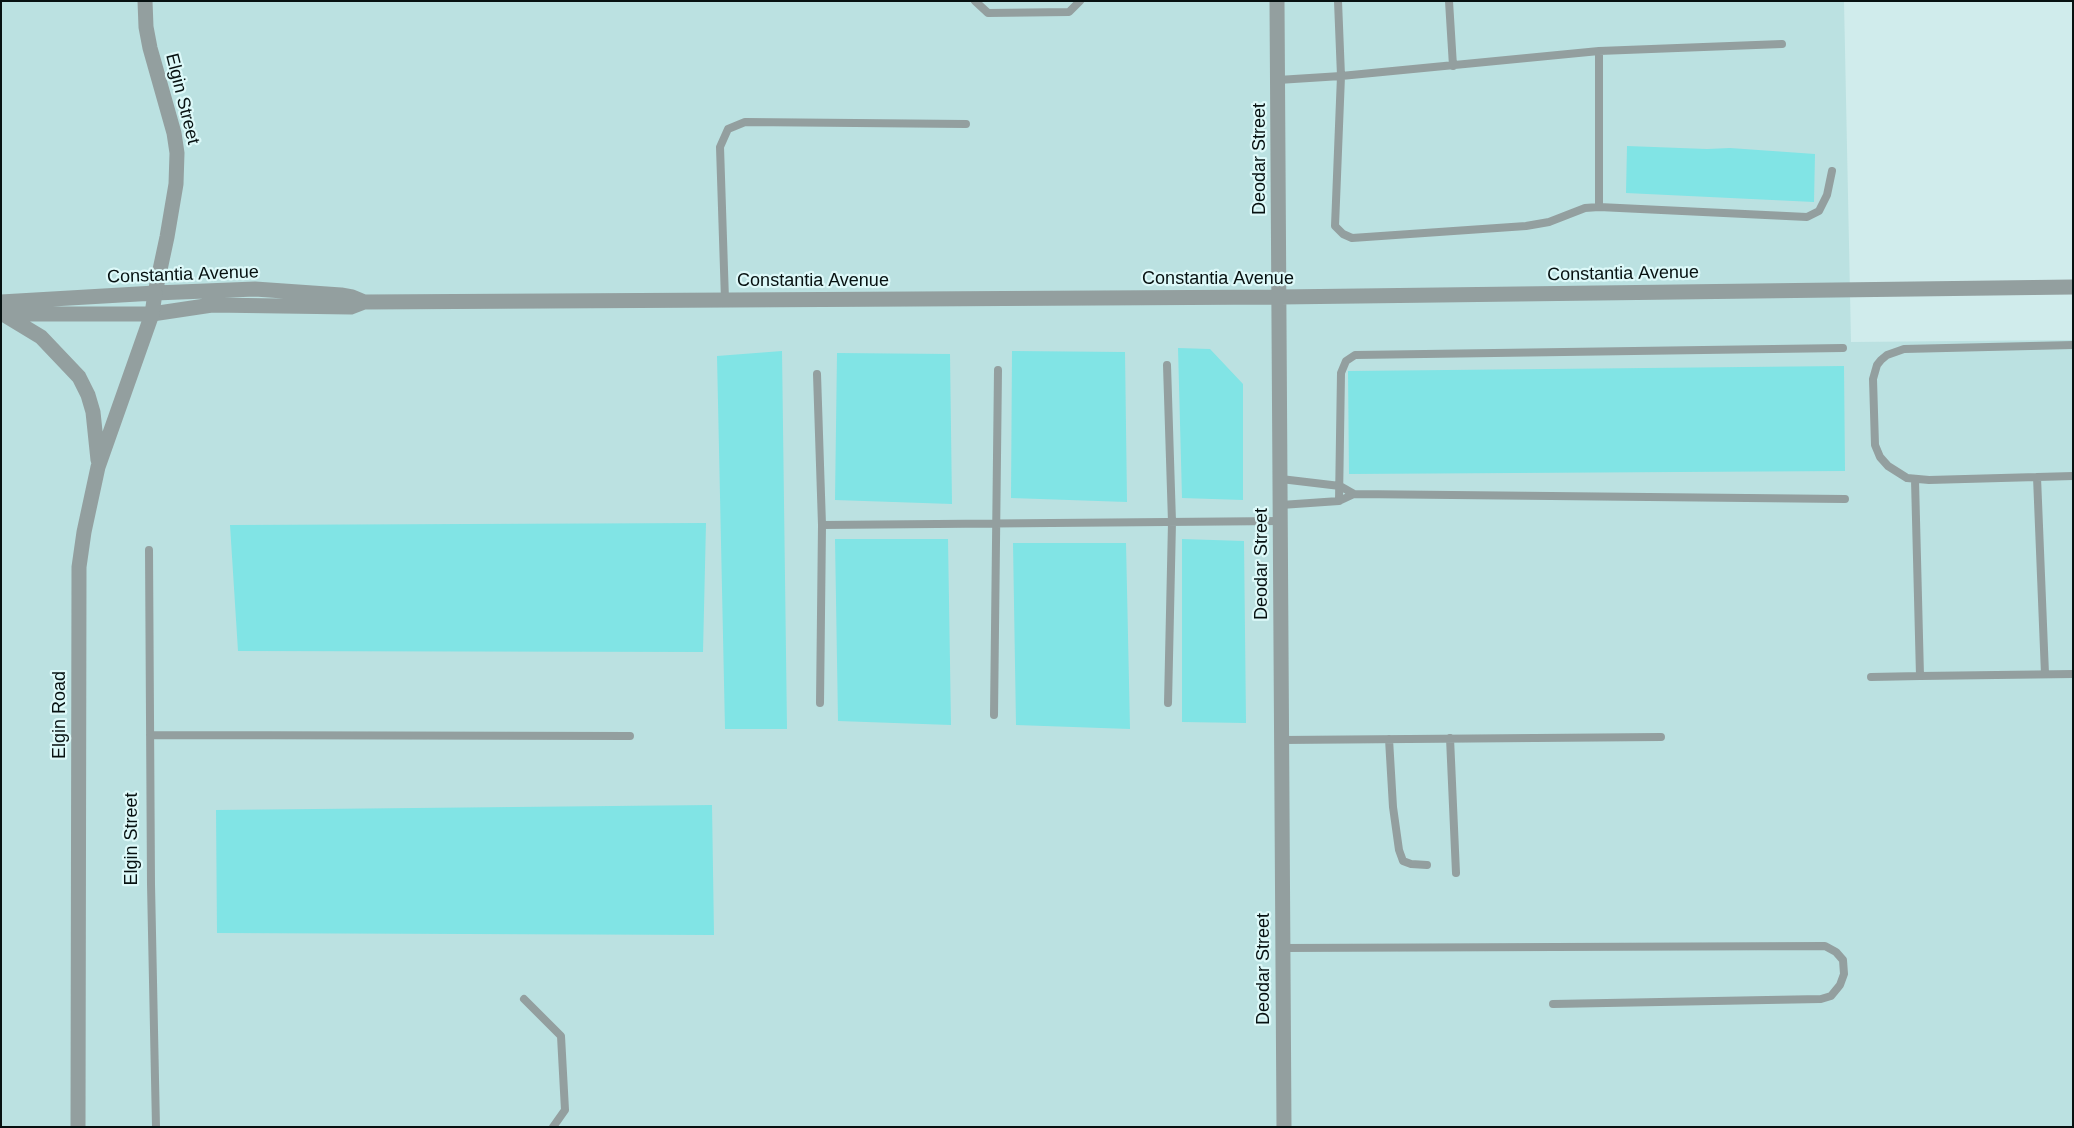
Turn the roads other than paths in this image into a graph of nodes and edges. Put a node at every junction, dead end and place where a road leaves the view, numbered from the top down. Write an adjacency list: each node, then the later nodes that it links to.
1 (145, 1): 16 (street, Elgin Street)
2 (975, 1): 3 (lane)
3 (1080, 1)
4 (1277, 1): 11 (street, Deodar Street)
5 (1338, 1): 10 (lane)
6 (1449, 1): 9 (lane)
7 (1782, 44): 8 (lane)
8 (1599, 52): 9 (lane); 14 (lane)
9 (1453, 66): 10 (lane)
10 (1340, 76): 11 (lane); 14 (lane)
11 (1278, 80): 17 (street, Deodar Street)
12 (966, 124): 18 (lane)
13 (1832, 171): 14 (lane)
14 (1599, 207)
15 (2073, 287): 17 (street, Constantia Avenue)
16 (155, 293): 19 (street, Constantia Avenue); 20 (street, Constantia Avenue); 21 (street, Elgin Street)
17 (1280, 297): 18 (street, Constantia Avenue); 30 (street, Deodar Street)
18 (725, 300): 19 (street, Constantia Avenue)
19 (364, 302): 21 (street, Constantia Avenue)
20 (2, 310): 21 (street, Constantia Avenue); 27 (street)
21 (152, 314): 27 (street, Elgin Road)
22 (2073, 345): 31 (lane)
23 (1843, 348): 32 (lane)
24 (1167, 365): 38 (lane)
25 (998, 370): 39 (lane)
26 (817, 374): 40 (lane)
27 (98, 467): 60 (street, Elgin Road)
28 (2073, 476): 29 (lane)
29 (2037, 477): 31 (lane); 42 (lane)
30 (1280, 479): 32 (lane); 36 (street, Deodar Street)
31 (1915, 480): 44 (lane)
32 (1340, 486): 33 (lane); 35 (lane)
33 (1354, 494): 34 (lane); 35 (lane)
34 (1845, 499)
35 (1339, 502): 36 (lane)
36 (1281, 505): 37 (street, Deodar Street)
37 (1281, 521): 38 (lane); 54 (street, Deodar Street)
38 (1172, 522): 39 (lane); 46 (lane)
39 (996, 524): 40 (lane); 48 (lane)
40 (822, 525): 47 (lane)
41 (149, 550): 49 (lane, Elgin Street)
42 (2045, 674): 43 (lane); 44 (lane)
43 (2073, 674)
44 (1920, 676): 45 (lane)
45 (1871, 677)
46 (1168, 703)
47 (820, 704)
48 (994, 715)
49 (150, 735): 50 (lane); 61 (lane, Elgin Street)
50 (630, 736)
51 (1661, 737): 52 (lane)
52 (1450, 738): 53 (lane); 56 (lane)
53 (1389, 739): 54 (lane); 55 (lane)
54 (1282, 740): 57 (street, Deodar Street)
55 (1427, 865)
56 (1456, 873)
57 (1283, 948): 59 (lane); 63 (street, Deodar Street)
58 (524, 999): 62 (lane)
59 (1553, 1004)
60 (78, 1127)
61 (156, 1127)
62 (553, 1127)
63 (1284, 1127)

